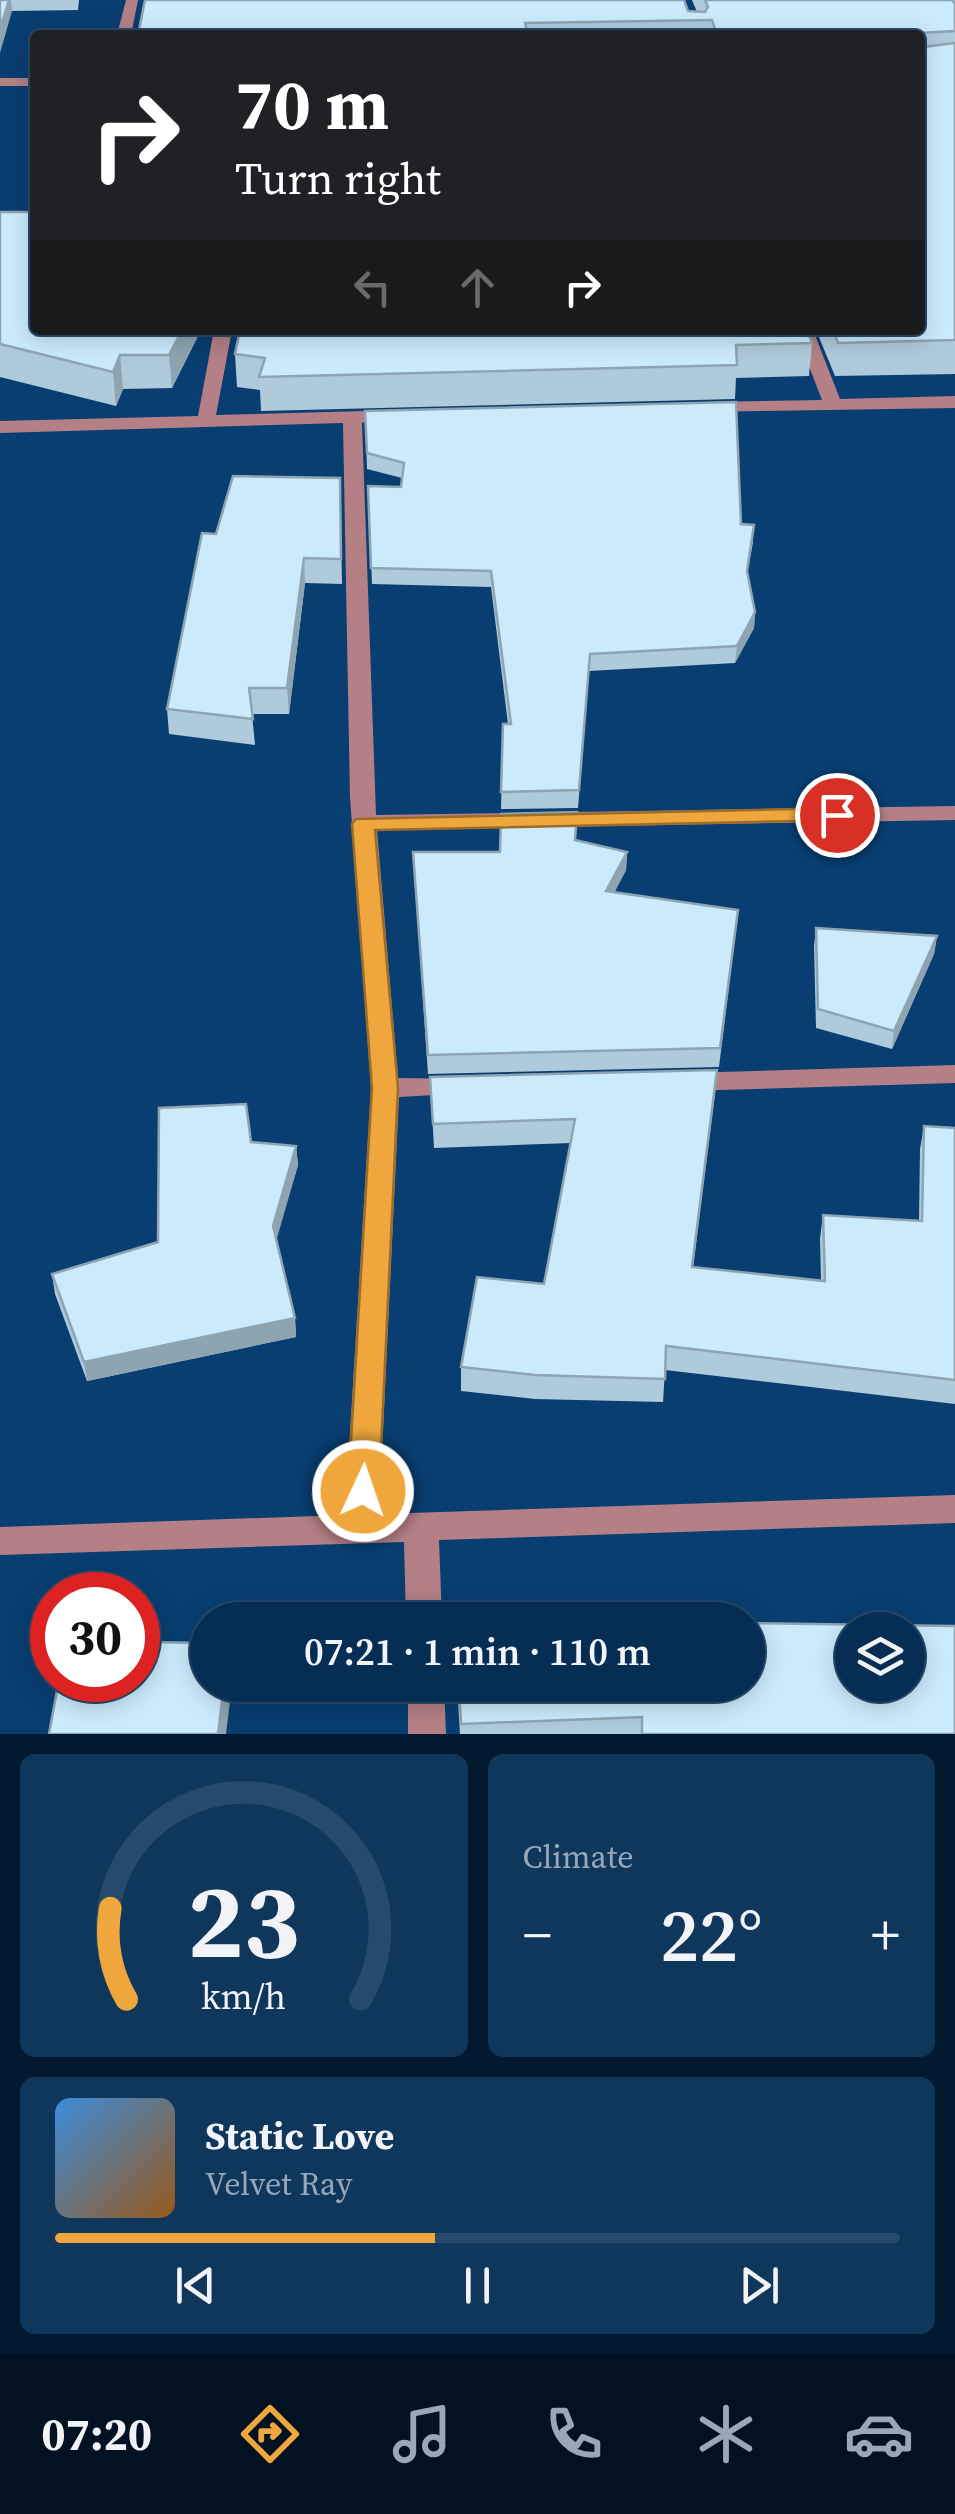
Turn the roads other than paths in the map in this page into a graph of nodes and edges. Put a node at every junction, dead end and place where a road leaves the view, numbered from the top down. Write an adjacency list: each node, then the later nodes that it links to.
1 (132, 0): 2 (street)
2 (125, 30)
3 (0, 82): 4 (street)
4 (30, 82)
5 (222, 335): 12 (street)
6 (806, 335): 8 (street)
7 (955, 402): 8 (street)
8 (833, 405): 9 (street)
9 (679, 409)
10 (390, 417): 11 (street)
11 (352, 418): 12 (street); 15 (street)
12 (206, 422): 13 (street)
13 (0, 427)
14 (955, 813): 15 (street)
15 (364, 824): 19 (street)
16 (955, 1074): 17 (street)
17 (664, 1082)
18 (496, 1086): 19 (street)
19 (385, 1088): 22 (street)
20 (955, 1508): 21 (street)
21 (421, 1527): 22 (street); 24 (street)
22 (361, 1528): 23 (street)
23 (0, 1541)
24 (423, 1602)
25 (426, 1702): 26 (street)
26 (427, 1734)

